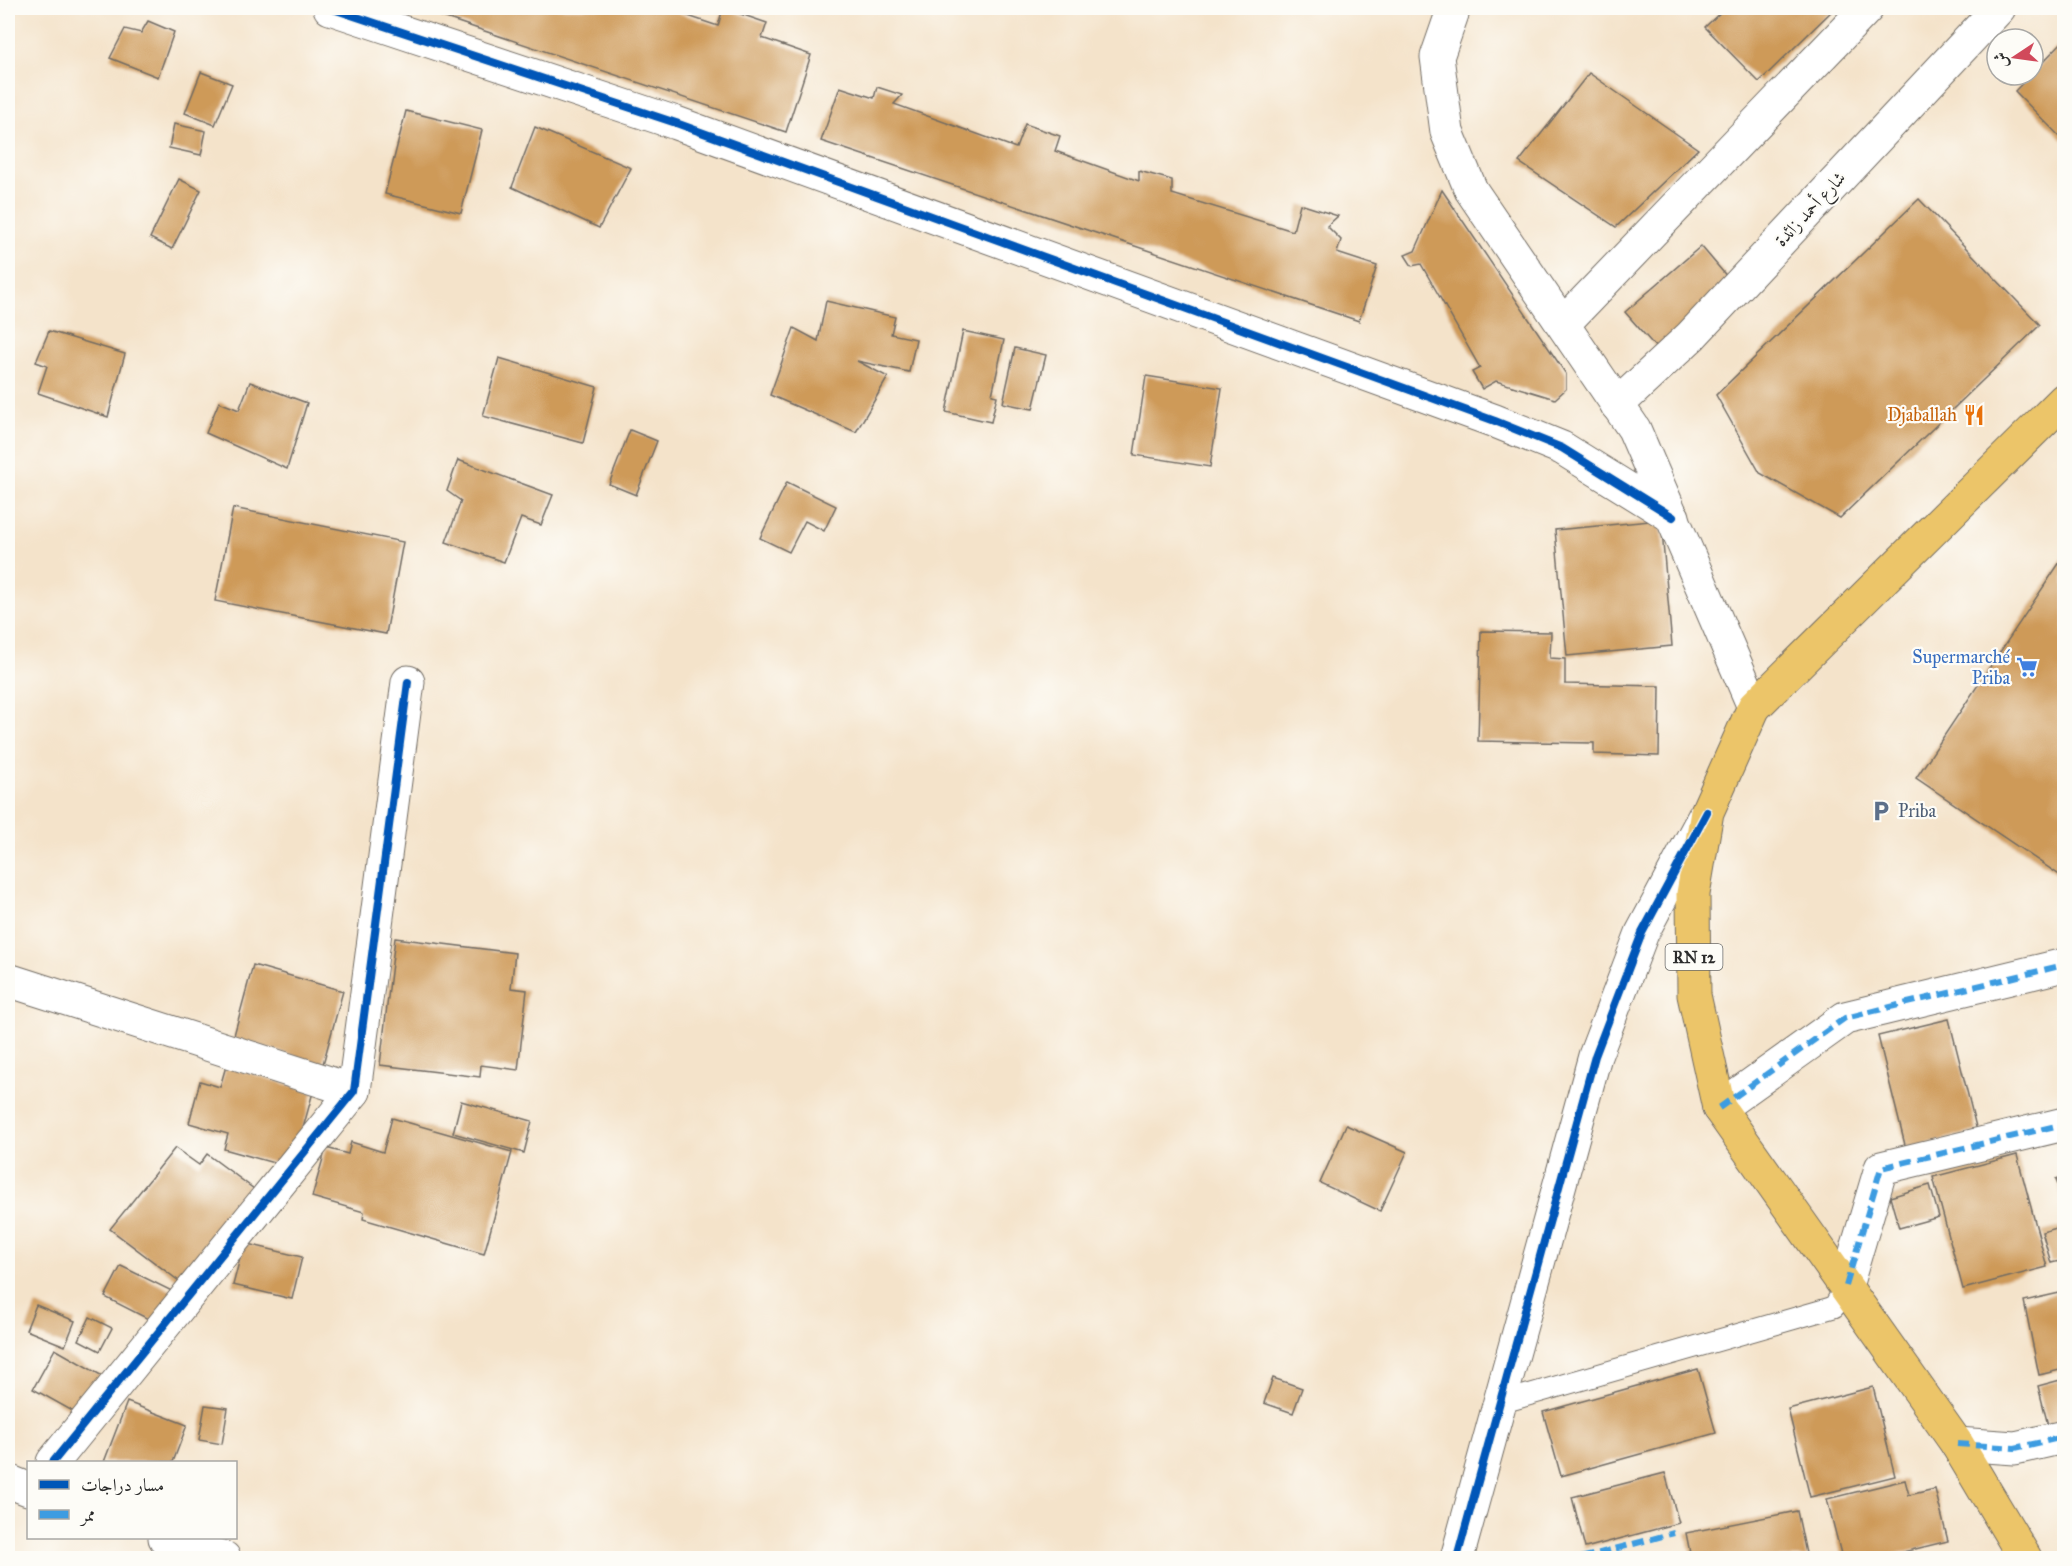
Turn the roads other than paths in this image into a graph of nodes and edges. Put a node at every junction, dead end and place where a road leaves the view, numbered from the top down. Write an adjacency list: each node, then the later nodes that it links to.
1 (330, 8): 8 (street)
2 (1454, 8): 5 (street)
3 (1867, 8): 5 (street)
4 (1999, 8): 7 (street, شارع أحمد زائدة)
5 (1564, 323): 7 (street)
6 (2064, 400): 10 (main road, RN 12)
7 (1617, 405): 8 (street)
8 (1673, 517): 10 (street)
9 (408, 682): 14 (street)
10 (1754, 707): 11 (main road, RN 12)
11 (1707, 812): 15 (main road, RN 12); 18 (street)
12 (2064, 965): 15 (street)
13 (8, 980): 14 (street)
14 (354, 1091): 21 (street)
15 (1719, 1108): 17 (main road, RN 12)
16 (2064, 1124): 17 (street)
17 (1846, 1286): 18 (lane); 20 (main road, RN 12)
18 (1500, 1403): 26 (street)
19 (2064, 1437): 20 (street)
20 (1957, 1444): 27 (main road, RN 12)
21 (54, 1461)
22 (8, 1481): 23 (street)
23 (27, 1489)
24 (168, 1539): 25 (street)
25 (224, 1558)
26 (1457, 1558)
27 (2025, 1558)

